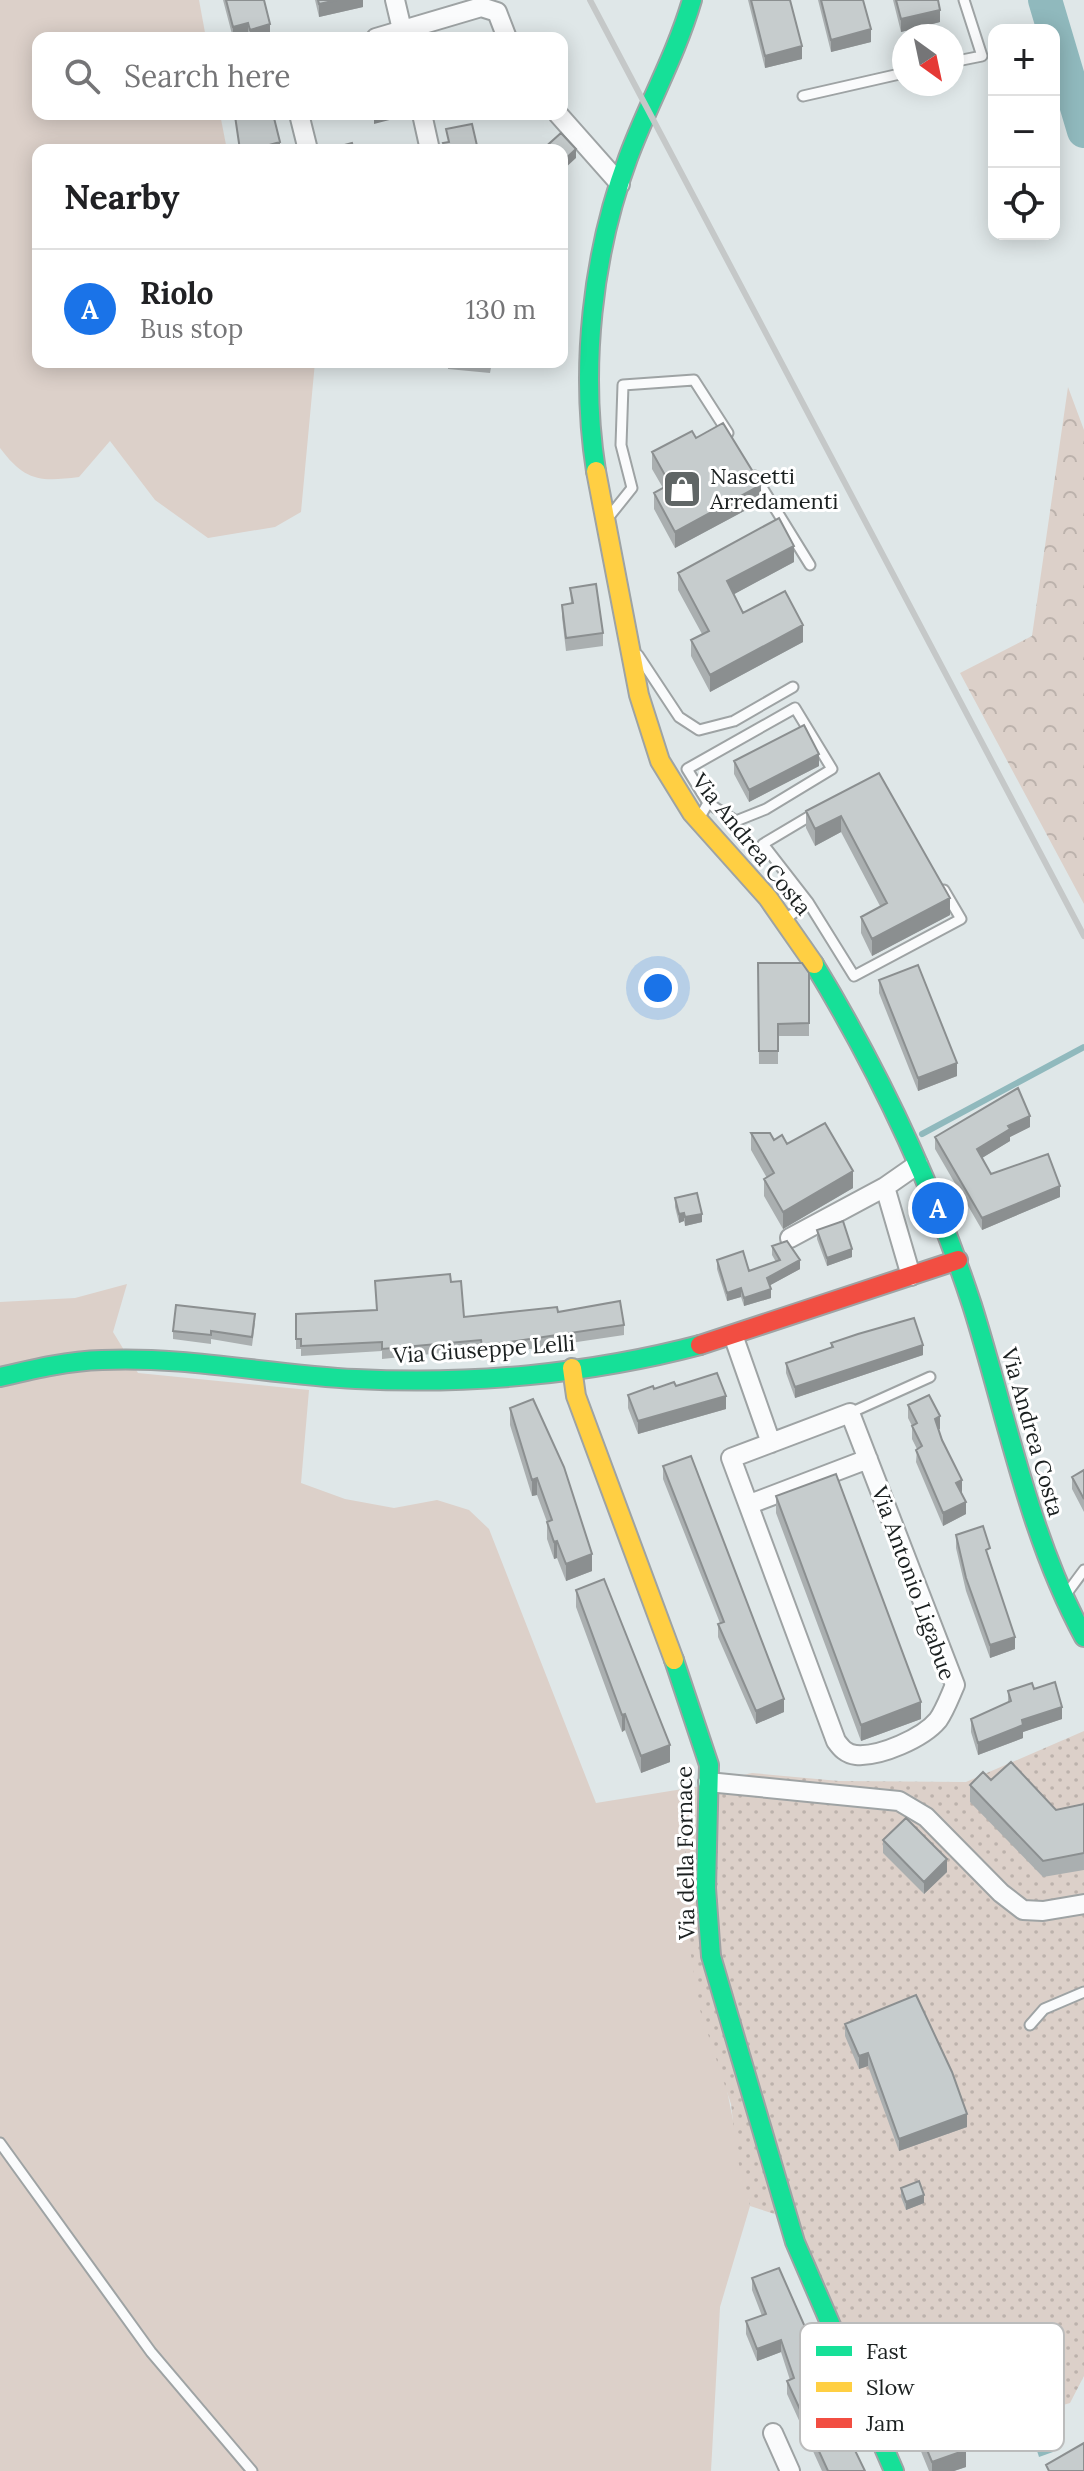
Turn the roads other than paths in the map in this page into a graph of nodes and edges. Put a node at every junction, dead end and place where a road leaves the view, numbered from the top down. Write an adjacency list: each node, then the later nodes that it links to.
1 (395, 0): 4 (street)
2 (692, 0): 15 (street, Via Andrea Costa)
3 (964, 0): 7 (lane)
4 (403, 32)
5 (410, 32): 6 (street)
6 (505, 32)
7 (964, 60)
8 (892, 76): 9 (lane)
9 (803, 96)
10 (300, 120): 13 (street)
11 (423, 120): 14 (street)
12 (563, 120): 15 (street)
13 (306, 144)
14 (429, 144)
15 (620, 184): 18 (street, Via Andrea Costa)
16 (735, 446): 18 (lane)
17 (752, 472): 19 (lane)
18 (606, 521): 20 (street, Via Andrea Costa)
19 (810, 565)
20 (628, 642): 21 (lane); 24 (street, Via Andrea Costa)
21 (793, 687)
22 (708, 803): 22 (lane); 24 (lane)
23 (827, 806): 26 (lane)
24 (698, 820): 27 (street, Via Andrea Costa)
25 (939, 880): 26 (lane)
26 (808, 902): 27 (lane)
27 (784, 920): 28 (street, Via Andrea Costa)
28 (918, 1164): 29 (street); 31 (street, Via Andrea Costa)
29 (885, 1187): 30 (street); 32 (street)
30 (790, 1238)
31 (958, 1260): 32 (street, Via Giuseppe Lelli); 42 (street, Via Andrea Costa)
32 (911, 1276): 33 (street, Via Giuseppe Lelli)
33 (733, 1335): 34 (street, Via Giuseppe Lelli); 38 (street)
34 (572, 1368): 35 (street, Via Giuseppe Lelli); 44 (street, Via della Fornace)
35 (0, 1377)
36 (930, 1377): 37 (lane)
37 (850, 1413): 38 (street, Via Antonio Ligabue); 39 (street, Via Antonio Ligabue)
38 (771, 1443): 40 (street, Via Antonio Ligabue)
39 (868, 1459): 40 (street, Via Antonio Ligabue); 40 (street, Via Antonio Ligabue)
40 (750, 1504)
41 (1084, 1570): 42 (lane)
42 (1063, 1598): 43 (street, Via Andrea Costa)
43 (1084, 1637)
44 (708, 1782): 45 (street); 49 (street, Via della Fornace)
45 (1084, 1904)
46 (1084, 1992): 47 (lane)
47 (1030, 2025)
48 (0, 2143): 52 (lane)
49 (830, 2323)
50 (773, 2433): 53 (street)
51 (885, 2451): 54 (street, Via della Fornace)
52 (252, 2471)
53 (790, 2471)
54 (894, 2471)

